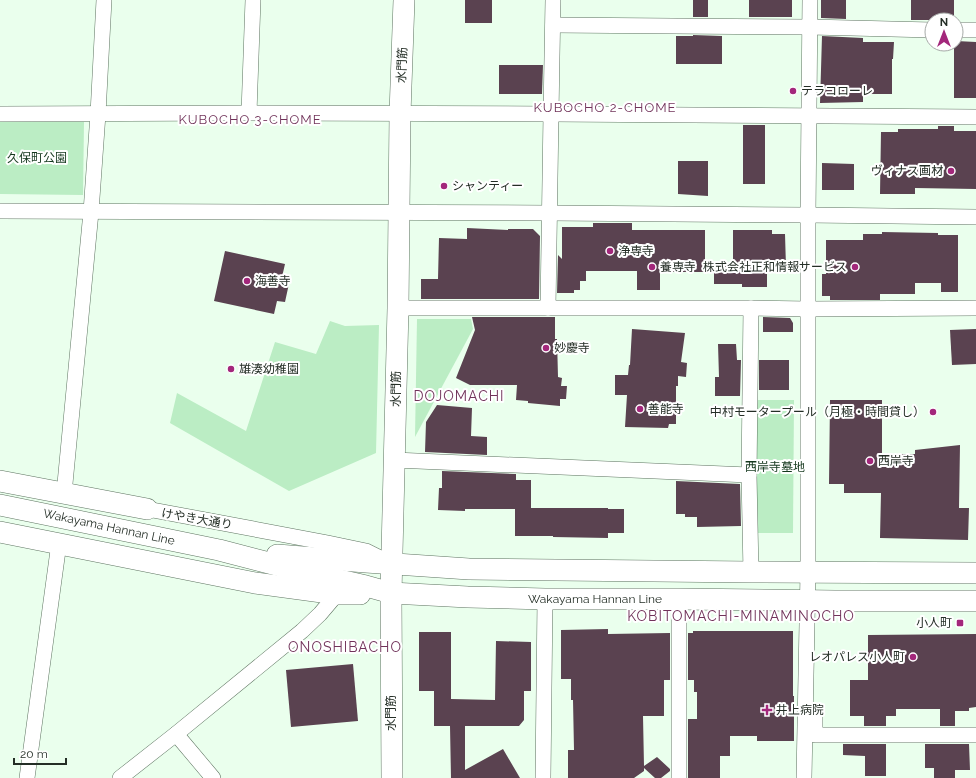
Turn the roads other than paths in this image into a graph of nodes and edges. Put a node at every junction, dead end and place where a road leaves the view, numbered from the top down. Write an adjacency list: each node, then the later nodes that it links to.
1 (104, 0): 13 (street)
2 (253, 0): 11 (street)
3 (404, 0): 14 (main road, 水門筋)
4 (553, 0): 6 (street)
5 (810, 0): 7 (street)
6 (553, 25): 7 (street); 15 (street)
7 (810, 27): 8 (street); 16 (street)
8 (924, 30)
9 (964, 30): 10 (street)
10 (976, 30)
11 (249, 113): 13 (street); 14 (street)
12 (0, 114): 13 (street)
13 (98, 114): 19 (street)
14 (400, 114): 15 (street); 20 (main road, 水門筋)
15 (551, 114): 16 (street); 21 (street)
16 (809, 116): 17 (street); 22 (street)
17 (976, 117)
18 (0, 211): 19 (street)
19 (91, 212): 20 (street); 32 (street)
20 (399, 213): 21 (street); 24 (main road, 水門筋)
21 (550, 213): 22 (street); 25 (street)
22 (808, 215): 23 (street); 28 (street)
23 (976, 217)
24 (398, 308): 25 (street); 29 (main road, 水門筋)
25 (548, 308): 26 (street)
26 (751, 308): 28 (street); 30 (street)
27 (976, 308): 28 (street)
28 (808, 309): 40 (street)
29 (394, 460): 30 (street); 38 (main road, 水門筋)
30 (749, 475): 39 (street)
31 (0, 481): 32 (main road, けやき大通り)
32 (64, 494): 34 (main road, けやき大通り)
33 (0, 505): 37 (main road, Wakayama Hannan Line)
34 (146, 509): 38 (street, けやき大通り)
35 (0, 532): 36 (main road)
36 (59, 543): 43 (main road); 51 (street)
37 (219, 550): 38 (main road, Wakayama Hannan Line); 42 (main road, Wakayama Hannan Line)
38 (392, 564): 39 (main road, Wakayama Hannan Line); 42 (main road, 水門筋)
39 (751, 572): 40 (main road, Wakayama Hannan Line)
40 (808, 572): 41 (main road, Wakayama Hannan Line); 46 (street)
41 (976, 573)
42 (391, 593): 43 (main road); 44 (main road, Wakayama Hannan Line); 54 (main road, 水門筋)
43 (337, 594): 49 (street)
44 (545, 599): 45 (main road, Wakayama Hannan Line); 55 (street)
45 (679, 599): 46 (main road, Wakayama Hannan Line); 56 (street)
46 (808, 600): 47 (main road, Wakayama Hannan Line); 48 (street)
47 (976, 602)
48 (806, 666): 50 (street); 57 (street)
49 (176, 734): 52 (street); 53 (street)
50 (976, 735)
51 (27, 778)
52 (120, 778)
53 (213, 778)
54 (392, 778)
55 (543, 778)
56 (679, 778)
57 (804, 778)

